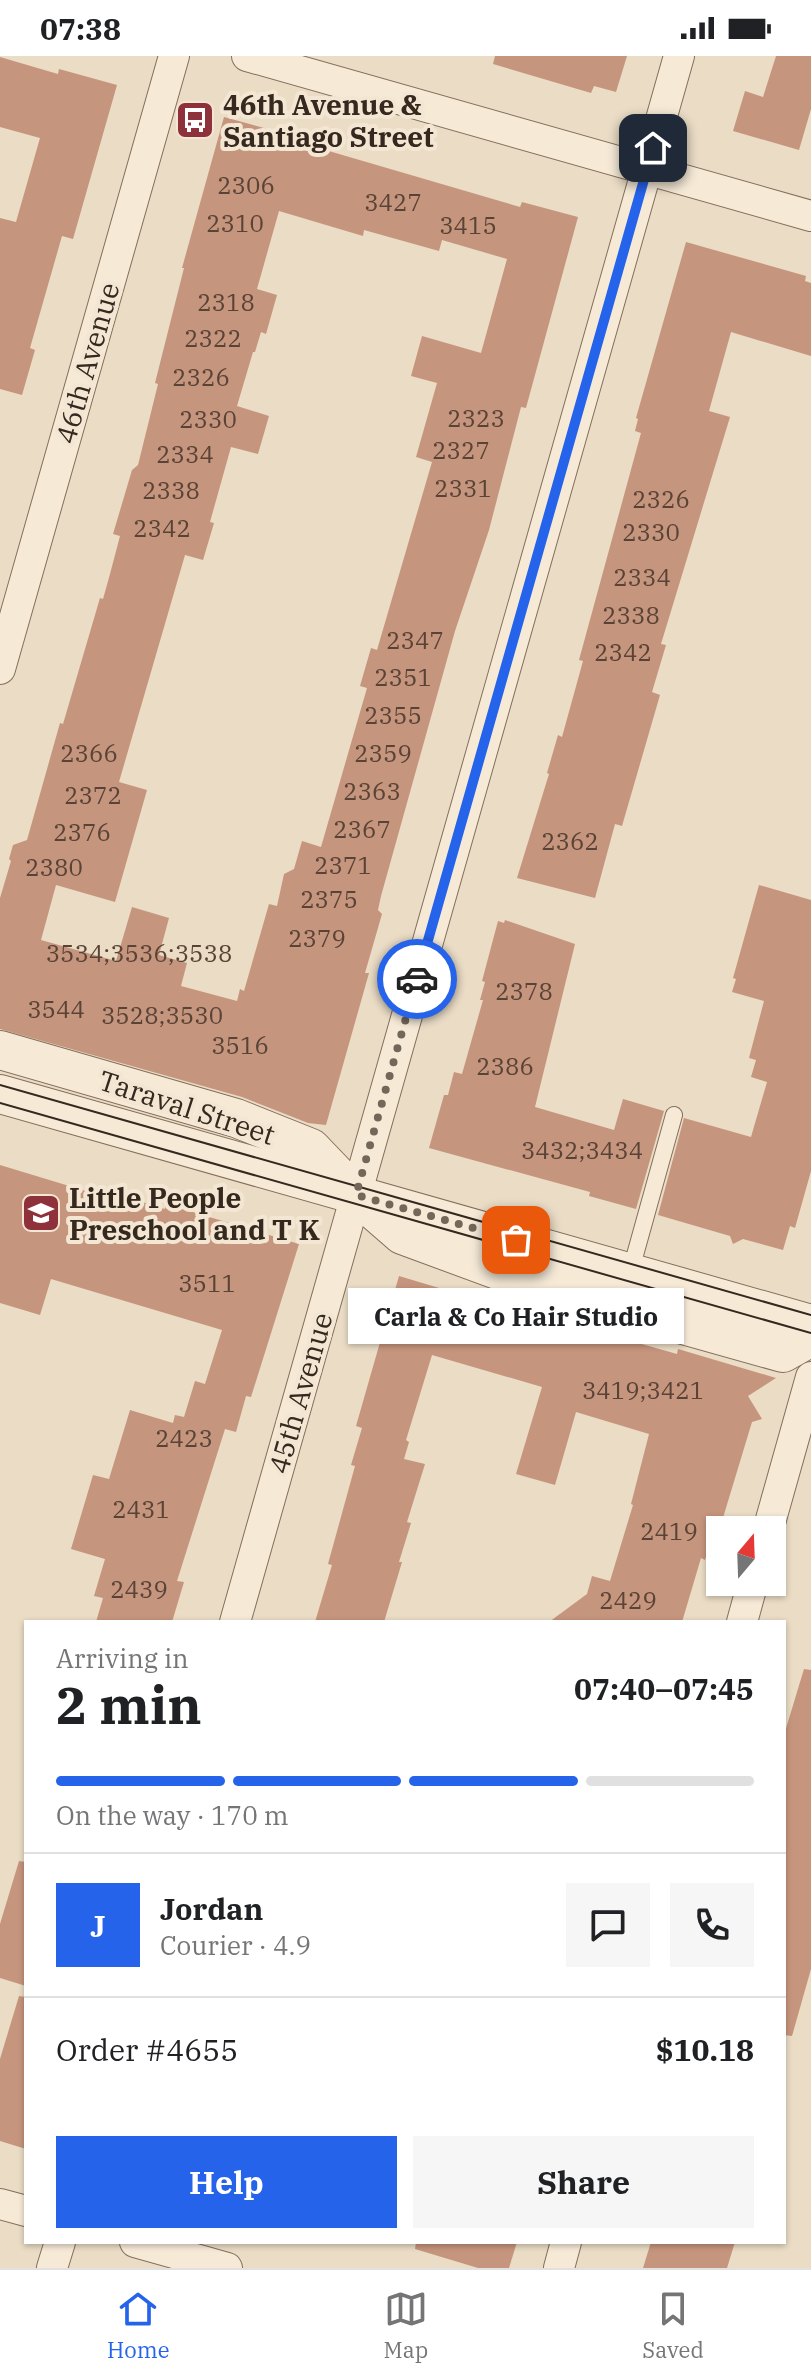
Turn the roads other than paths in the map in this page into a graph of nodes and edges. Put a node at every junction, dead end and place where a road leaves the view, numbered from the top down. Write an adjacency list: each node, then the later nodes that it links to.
1 (174, 56): 6 (street, 46th Avenue)
2 (247, 56): 4 (street)
3 (679, 56): 4 (street, 45th Avenue)
4 (647, 169): 5 (street); 10 (street, 45th Avenue)
5 (811, 216)
6 (0, 669)
7 (0, 1050): 10 (street, Taraval Street)
8 (0, 1094): 10 (street, Taraval Street)
9 (674, 1115): 11 (lane)
10 (356, 1195): 11 (street, Taraval Street); 13 (street, Taraval Street); 17 (street, 45th Avenue)
11 (630, 1273): 12 (street, Taraval Street)
12 (811, 1324)
13 (811, 1337)
14 (811, 1377): 15 (street)
15 (772, 1516)
16 (749, 1596): 18 (street)
17 (236, 1620)
18 (743, 1620)
19 (0, 2204): 20 (street)
20 (24, 2210)
21 (59, 2244): 24 (street)
22 (142, 2244): 25 (street)
23 (565, 2244): 26 (street)
24 (52, 2268)
25 (227, 2268)
26 (559, 2268)

